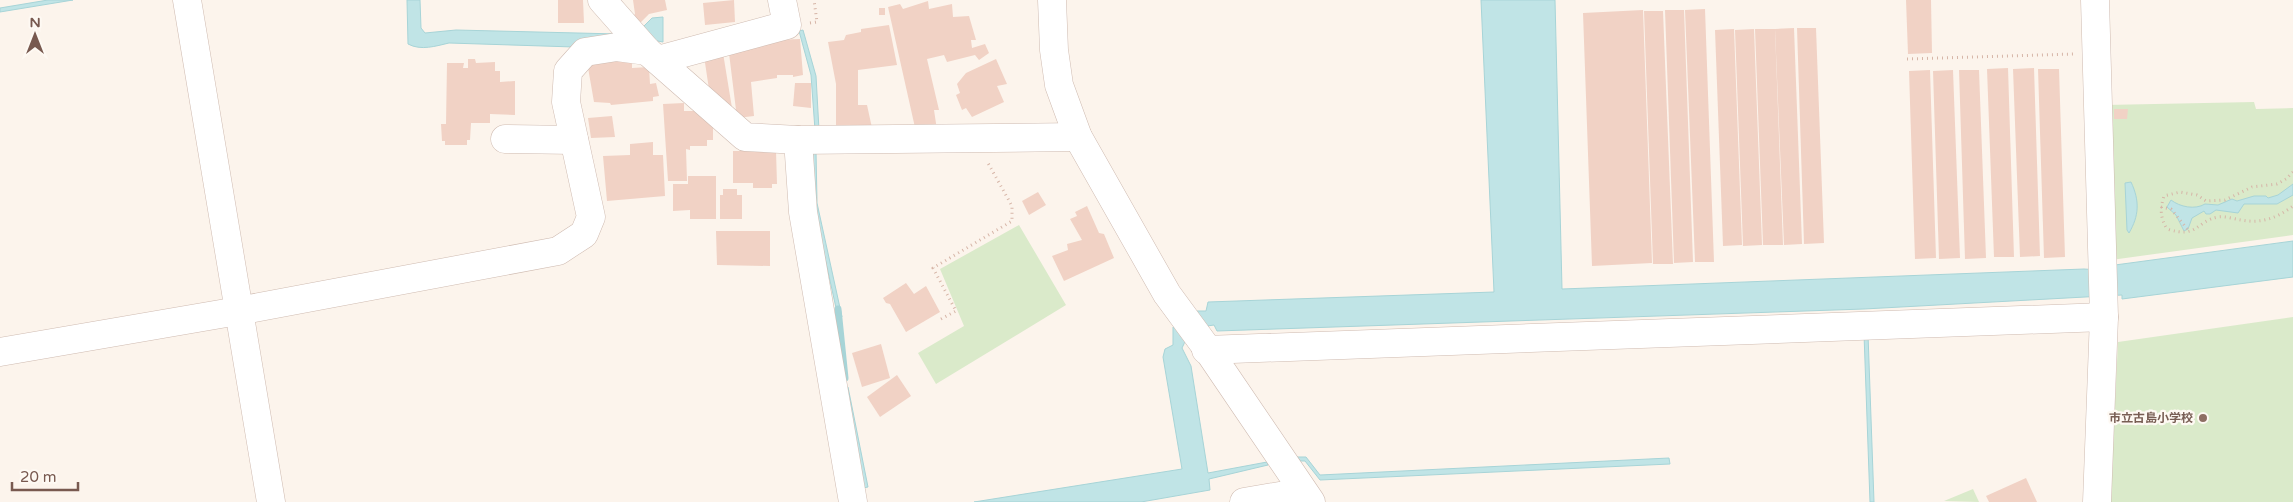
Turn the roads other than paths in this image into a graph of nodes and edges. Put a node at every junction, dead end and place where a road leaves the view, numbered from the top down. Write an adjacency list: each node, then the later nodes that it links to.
1 (187, 0): 11 (street)
2 (602, 0): 6 (street)
3 (782, 0): 6 (street)
4 (1052, 0): 7 (street)
5 (2094, 0): 12 (street)
6 (653, 55): 9 (street); 10 (street)
7 (1078, 137): 10 (street); 13 (street)
8 (505, 139): 9 (street)
9 (574, 140): 11 (street)
10 (798, 140): 17 (street)
11 (238, 311): 14 (street); 16 (street)
12 (2104, 312): 13 (street); 19 (street)
13 (1204, 346): 15 (street)
14 (0, 352)
15 (1307, 497): 18 (street)
16 (271, 502)
17 (853, 502)
18 (1244, 502)
19 (2097, 502)

